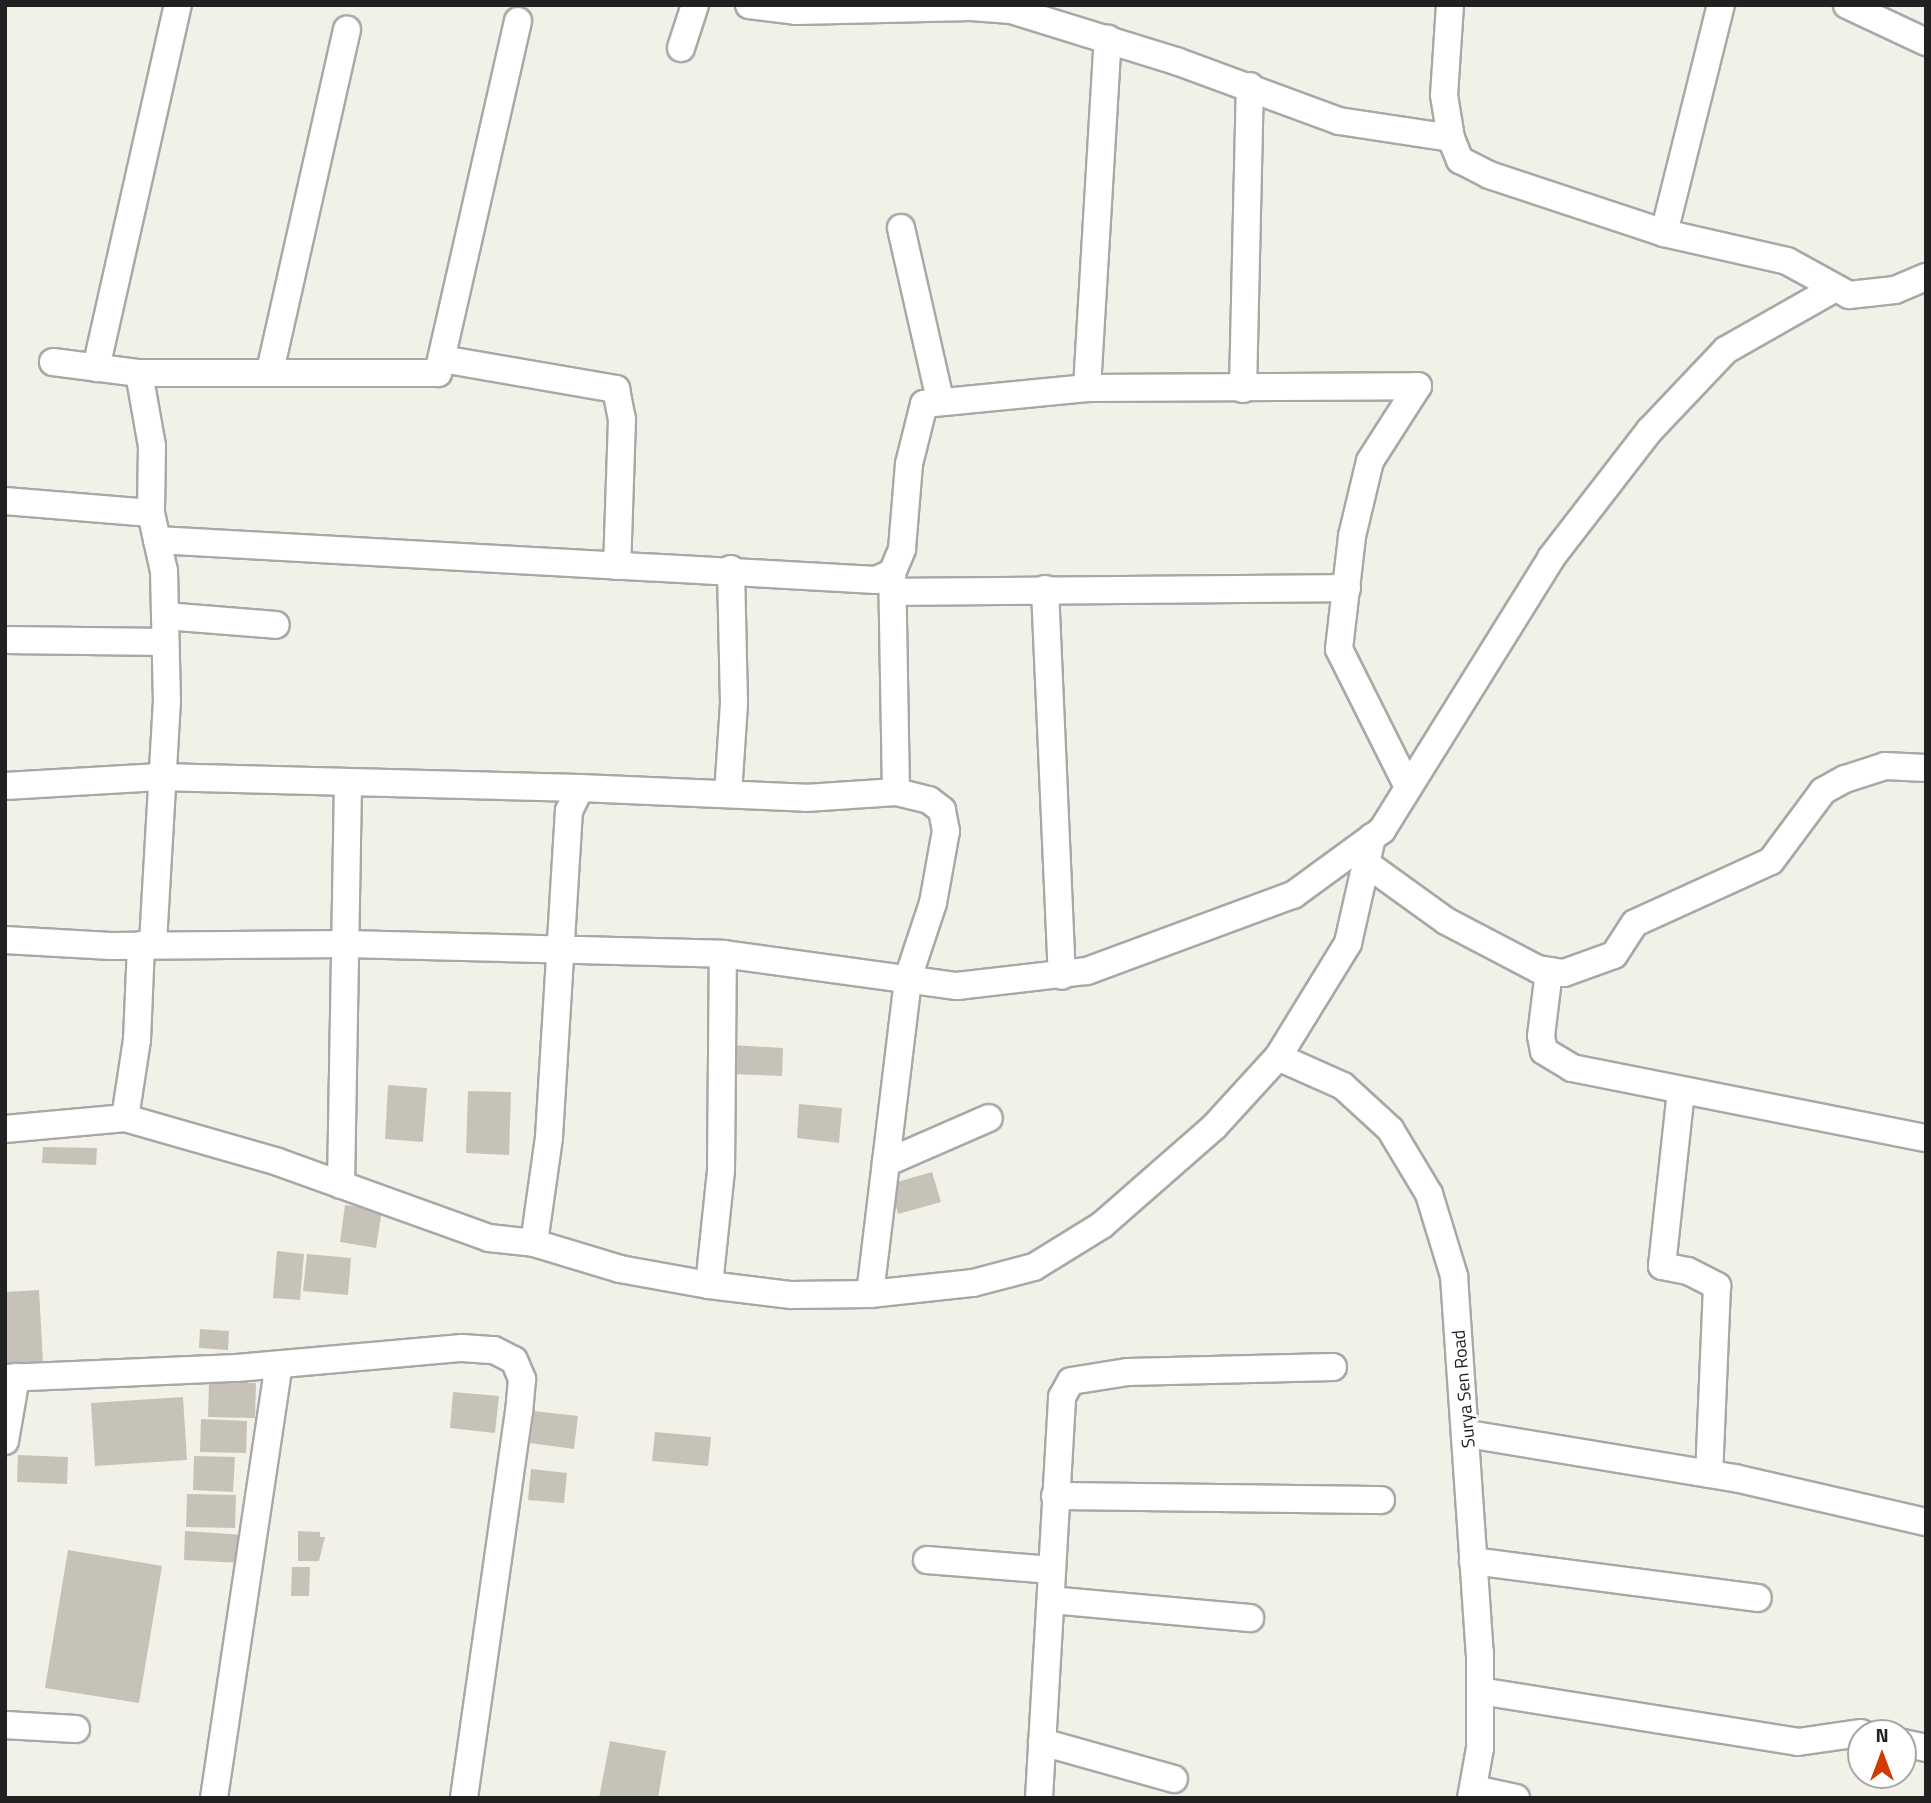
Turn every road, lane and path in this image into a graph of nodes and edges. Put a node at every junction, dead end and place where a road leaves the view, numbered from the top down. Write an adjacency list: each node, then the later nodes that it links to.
1 (178, 5): 20 (street)
2 (695, 5): 11 (street)
3 (749, 5): 9 (street)
4 (1450, 5): 13 (street)
5 (1721, 5): 15 (street)
6 (1847, 5): 10 (street)
7 (517, 21): 18 (street)
8 (347, 30): 21 (street)
9 (1108, 39): 12 (street); 23 (street)
10 (1926, 42)
11 (681, 48)
12 (1250, 86): 13 (street); 24 (street)
13 (1451, 138): 15 (street)
14 (901, 228): 25 (street)
15 (1664, 233): 17 (street)
16 (1926, 277): 17 (street)
17 (1835, 288): 42 (street)
18 (442, 359): 21 (street); 29 (street)
19 (53, 362): 20 (street)
20 (96, 368): 22 (street)
21 (270, 371): 22 (street)
22 (139, 373): 27 (street)
23 (1087, 388): 24 (street); 25 (street)
24 (1244, 388): 32 (street)
25 (940, 400): 31 (street)
26 (5, 500): 27 (street)
27 (151, 513): 28 (street)
28 (157, 540): 29 (street); 35 (street)
29 (617, 566): 30 (street)
30 (731, 569): 31 (street); 44 (street)
31 (893, 583): 33 (street); 43 (street)
32 (1347, 588): 33 (street); 42 (street)
33 (1045, 589): 53 (street)
34 (276, 625): 35 (street)
35 (165, 629): 36 (street); 38 (street)
36 (5, 640)
37 (1926, 768): 52 (street)
38 (160, 777): 39 (street); 40 (street); 49 (street)
39 (348, 783): 41 (street); 48 (street)
40 (5, 786)
41 (580, 788): 44 (street); 50 (street)
42 (1408, 788): 45 (street)
43 (896, 792): 44 (street); 54 (street)
44 (728, 794)
45 (1372, 837): 46 (street); 53 (street)
46 (1367, 864): 52 (street); 55 (street)
47 (5, 940): 49 (street)
48 (346, 944): 49 (street); 50 (street); 62 (street)
49 (147, 945): 57 (street)
50 (560, 949): 51 (street); 63 (street)
51 (723, 954): 54 (street); 64 (street)
52 (1549, 971): 56 (street)
53 (1062, 976): 54 (street)
54 (908, 978): 61 (street)
55 (1278, 1057): 65 (street); 69 (street, Surya Sen Road)
56 (1681, 1091): 60 (street); 71 (street)
57 (125, 1118): 59 (street); 62 (street)
58 (989, 1118): 61 (street)
59 (5, 1129)
60 (1926, 1138)
61 (886, 1163): 65 (street)
62 (341, 1185): 63 (street)
63 (534, 1243): 64 (street)
64 (709, 1285): 65 (street)
65 (870, 1294)
66 (279, 1364): 68 (street); 88 (street); 89 (street)
67 (1333, 1367): 72 (street)
68 (10, 1378): 70 (street)
69 (1468, 1434): 71 (street); 76 (street, Surya Sen Road)
70 (5, 1441)
71 (1709, 1474): 74 (street)
72 (1055, 1496): 73 (street); 77 (street)
73 (1381, 1500)
74 (1926, 1522)
75 (927, 1560): 77 (street)
76 (1472, 1561): 78 (street); 81 (street, Surya Sen Road)
77 (1052, 1570): 79 (street)
78 (1758, 1598)
79 (1051, 1600): 80 (street); 85 (street)
80 (1250, 1618)
81 (1480, 1691): 84 (street); 87 (street, Surya Sen Road)
82 (5, 1725): 83 (street)
83 (76, 1728)
84 (1847, 1735)
85 (1042, 1742): 86 (street); 90 (street)
86 (1174, 1779)
87 (1472, 1793): 91 (street)
88 (214, 1798)
89 (464, 1798)
90 (1040, 1798)
91 (1516, 1798)

